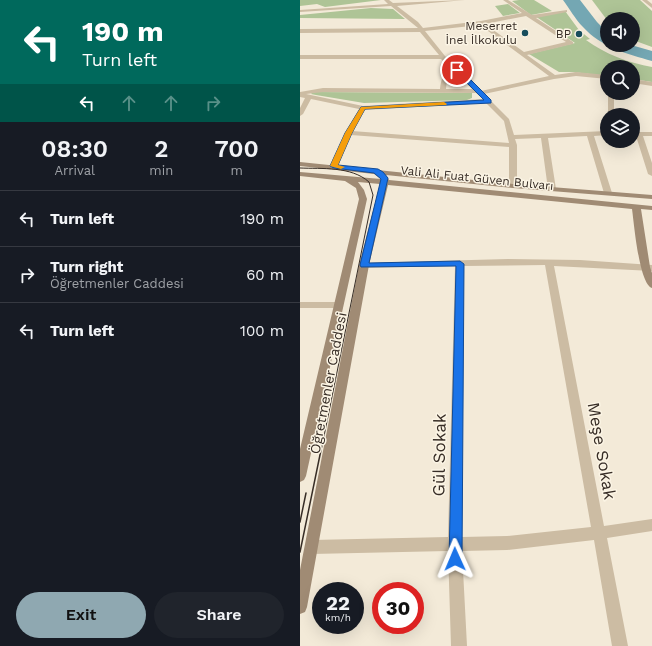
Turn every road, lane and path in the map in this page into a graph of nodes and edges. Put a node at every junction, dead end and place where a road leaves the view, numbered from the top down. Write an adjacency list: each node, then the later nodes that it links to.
1 (463, 0): 4 (street)
2 (506, 0): 9 (street)
3 (644, 0): 6 (street)
4 (389, 2): 5 (street); 5 (street); 11 (street)
5 (364, 5): 7 (street)
6 (651, 5)
7 (300, 11)
8 (565, 11): 9 (street)
9 (529, 15): 10 (street); 13 (street)
10 (481, 23): 11 (street); 13 (street)
11 (421, 30): 12 (street); 15 (street)
12 (300, 31)
13 (522, 54): 17 (street)
14 (300, 57): 15 (street)
15 (443, 57): 16 (street)
16 (457, 70): 21 (street); 22 (street)
17 (554, 76): 18 (street); 22 (street)
18 (600, 76)
19 (640, 82): 20 (street)
20 (652, 84)
21 (443, 91): 22 (street); 23 (street)
22 (479, 92): 25 (street)
23 (300, 94): 24 (street)
24 (309, 96): 26 (street); 27 (street)
25 (489, 101): 26 (street); 34 (street)
26 (364, 108): 28 (street)
27 (300, 114)
28 (348, 133): 34 (street); 37 (street)
29 (590, 133): 30 (street); 33 (street); 48 (street)
30 (600, 133)
31 (640, 134): 32 (street)
32 (652, 134)
33 (544, 135): 34 (street); 46 (street)
34 (513, 141): 45 (street)
35 (640, 144): 41 (street)
36 (300, 164): 37 (main road, Vali Ali Fuat Güven Bulvarı)
37 (334, 166): 38 (main road, Vali Ali Fuat Güven Bulvarı)
38 (375, 171): 40 (main road, Vali Ali Fuat Güven Bulvarı); 43 (main road)
39 (300, 174): 42 (main road, Vali Ali Fuat Güven Bulvarı)
40 (397, 174): 43 (main road); 45 (main road, Vali Ali Fuat Güven Bulvarı)
41 (652, 174)
42 (341, 178): 44 (main road, Vali Ali Fuat Güven Bulvarı); 47 (main road)
43 (384, 179): 44 (main road, Vali Ali Fuat Güven Bulvarı); 50 (main road, Vali Ali Fuat Güven Bulvarı); 54 (main road, Öğretmenler Caddesi)
44 (371, 180): 47 (main road)
45 (513, 186): 46 (main road, Vali Ali Fuat Güven Bulvarı)
46 (552, 189): 48 (main road, Vali Ali Fuat Güven Bulvarı)
47 (362, 193): 58 (main road, Öğretmenler Caddesi)
48 (608, 193): 49 (main road, Vali Ali Fuat Güven Bulvarı)
49 (652, 197)
50 (636, 206): 51 (main road, Vali Ali Fuat Güven Bulvarı); 55 (main road)
51 (652, 208)
52 (549, 263): 53 (street); 55 (street); 61 (street, Meşe Sokak)
53 (460, 264): 54 (street); 62 (street, Gül Sokak)
54 (364, 265): 63 (main road, Öğretmenler Caddesi)
55 (649, 267): 56 (main road)
56 (652, 285)
57 (300, 305): 58 (street)
58 (338, 305): 59 (main road, Öğretmenler Caddesi)
59 (300, 476)
60 (652, 525): 61 (street)
61 (599, 533): 62 (street); 66 (street, Meşe Sokak)
62 (455, 545): 63 (street); 65 (street, Gül Sokak)
63 (312, 546): 64 (main road, Öğretmenler Caddesi)
64 (300, 607)
65 (459, 646)
66 (620, 646)

